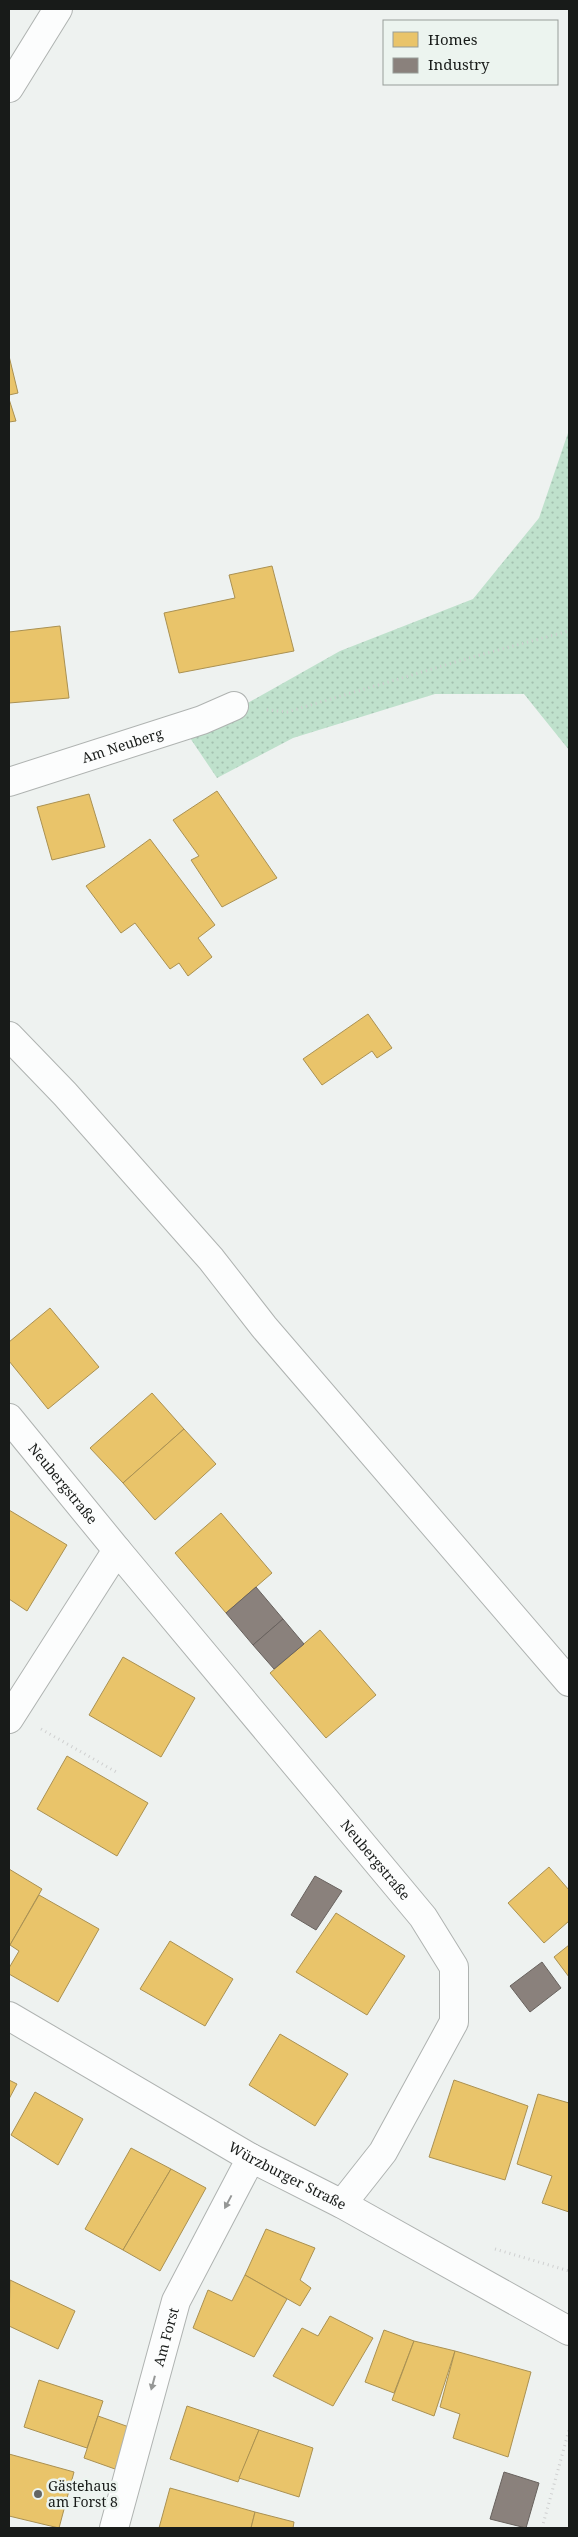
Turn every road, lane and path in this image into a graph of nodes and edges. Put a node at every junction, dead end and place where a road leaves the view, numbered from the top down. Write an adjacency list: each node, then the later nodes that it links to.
1 (58, 9): 2 (street)
2 (9, 88)
3 (569, 631): 4 (path)
4 (234, 706): 5 (street, Am Neuberg)
5 (9, 782)
6 (9, 1036): 9 (street)
7 (9, 1418): 8 (street, Neubergstraße)
8 (117, 1550): 10 (street); 14 (street, Neubergstraße)
9 (569, 1682)
10 (11, 1716): 11 (path)
11 (118, 1774)
12 (9, 2016): 13 (street, Würzburger Straße)
13 (251, 2158): 14 (street, Würzburger Straße); 17 (street, Am Forst, one-way to 17)
14 (342, 2204): 15 (street, Würzburger Straße)
15 (569, 2331)
16 (569, 2430): 18 (path)
17 (114, 2528)
18 (542, 2528)

